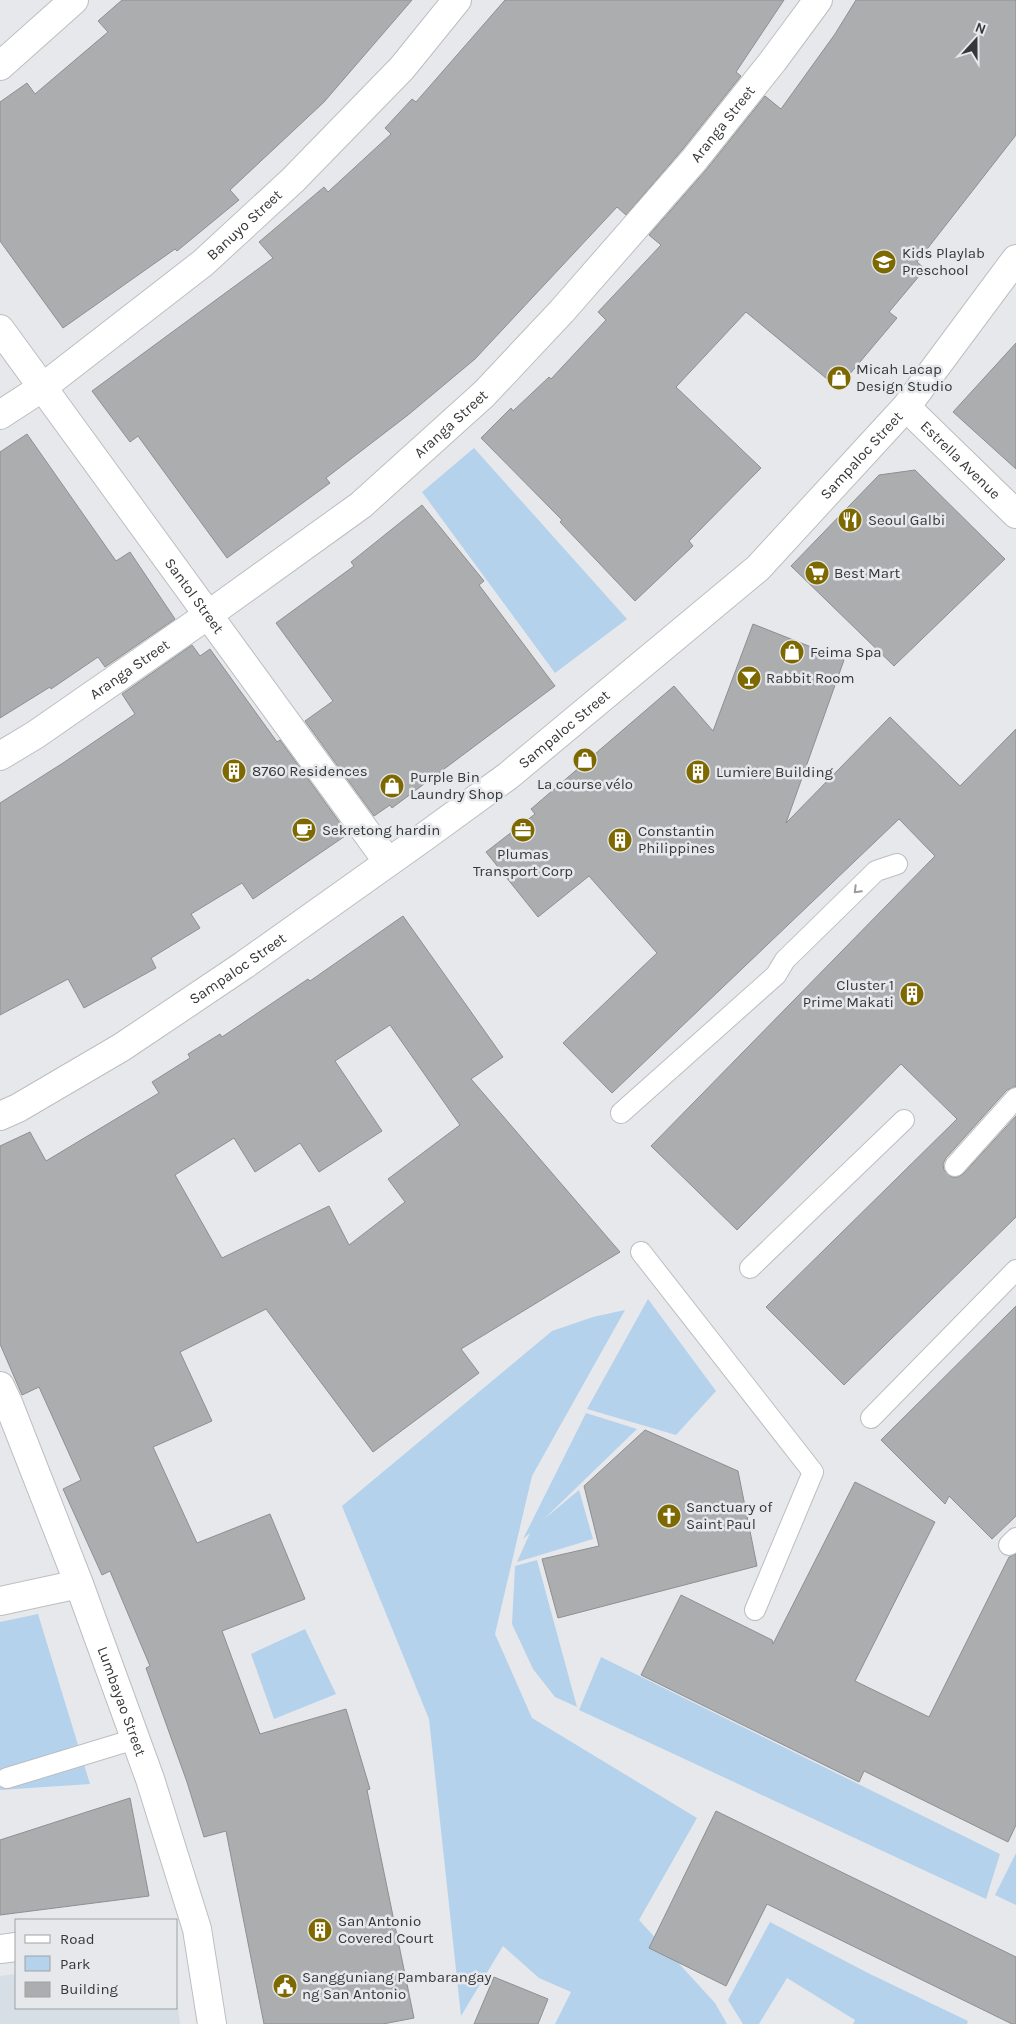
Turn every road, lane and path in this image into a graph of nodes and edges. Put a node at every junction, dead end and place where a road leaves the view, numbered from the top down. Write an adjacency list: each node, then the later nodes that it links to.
1 (74, 0): 4 (street)
2 (457, 0): 7 (street, Banuyo Street)
3 (818, 0): 11 (street, Aranga Street)
4 (0, 66)
5 (1016, 258): 8 (street, Sampaloc Street)
6 (0, 329): 7 (street, Santol Street)
7 (43, 388): 9 (street, Banuyo Street); 11 (street, Santol Street)
8 (906, 407): 10 (street, Estrella Avenue); 13 (street, Sampaloc Street)
9 (0, 415)
10 (1016, 514)
11 (208, 615): 12 (street, Aranga Street); 13 (street, Santol Street)
12 (0, 756)
13 (388, 862): 17 (street, Sampaloc Street)
14 (897, 864): 16 (lane, one-way to 16)
15 (1016, 1098): 19 (lane)
16 (621, 1113)
17 (0, 1116)
18 (904, 1120): 21 (lane)
19 (955, 1166)
20 (641, 1252): 27 (lane)
21 (750, 1268)
22 (1016, 1270): 24 (lane)
23 (0, 1386): 25 (street, Lumbayao Street)
24 (871, 1418)
25 (79, 1584): 26 (street); 28 (street, Lumbayao Street)
26 (0, 1601)
27 (755, 1610)
28 (135, 1739): 29 (lane); 30 (street, Lumbayao Street)
29 (7, 1778)
30 (186, 1930): 33 (street, Lumbayao Street)
31 (15, 1947): 32 (street)
32 (0, 1949)
33 (212, 2024)

